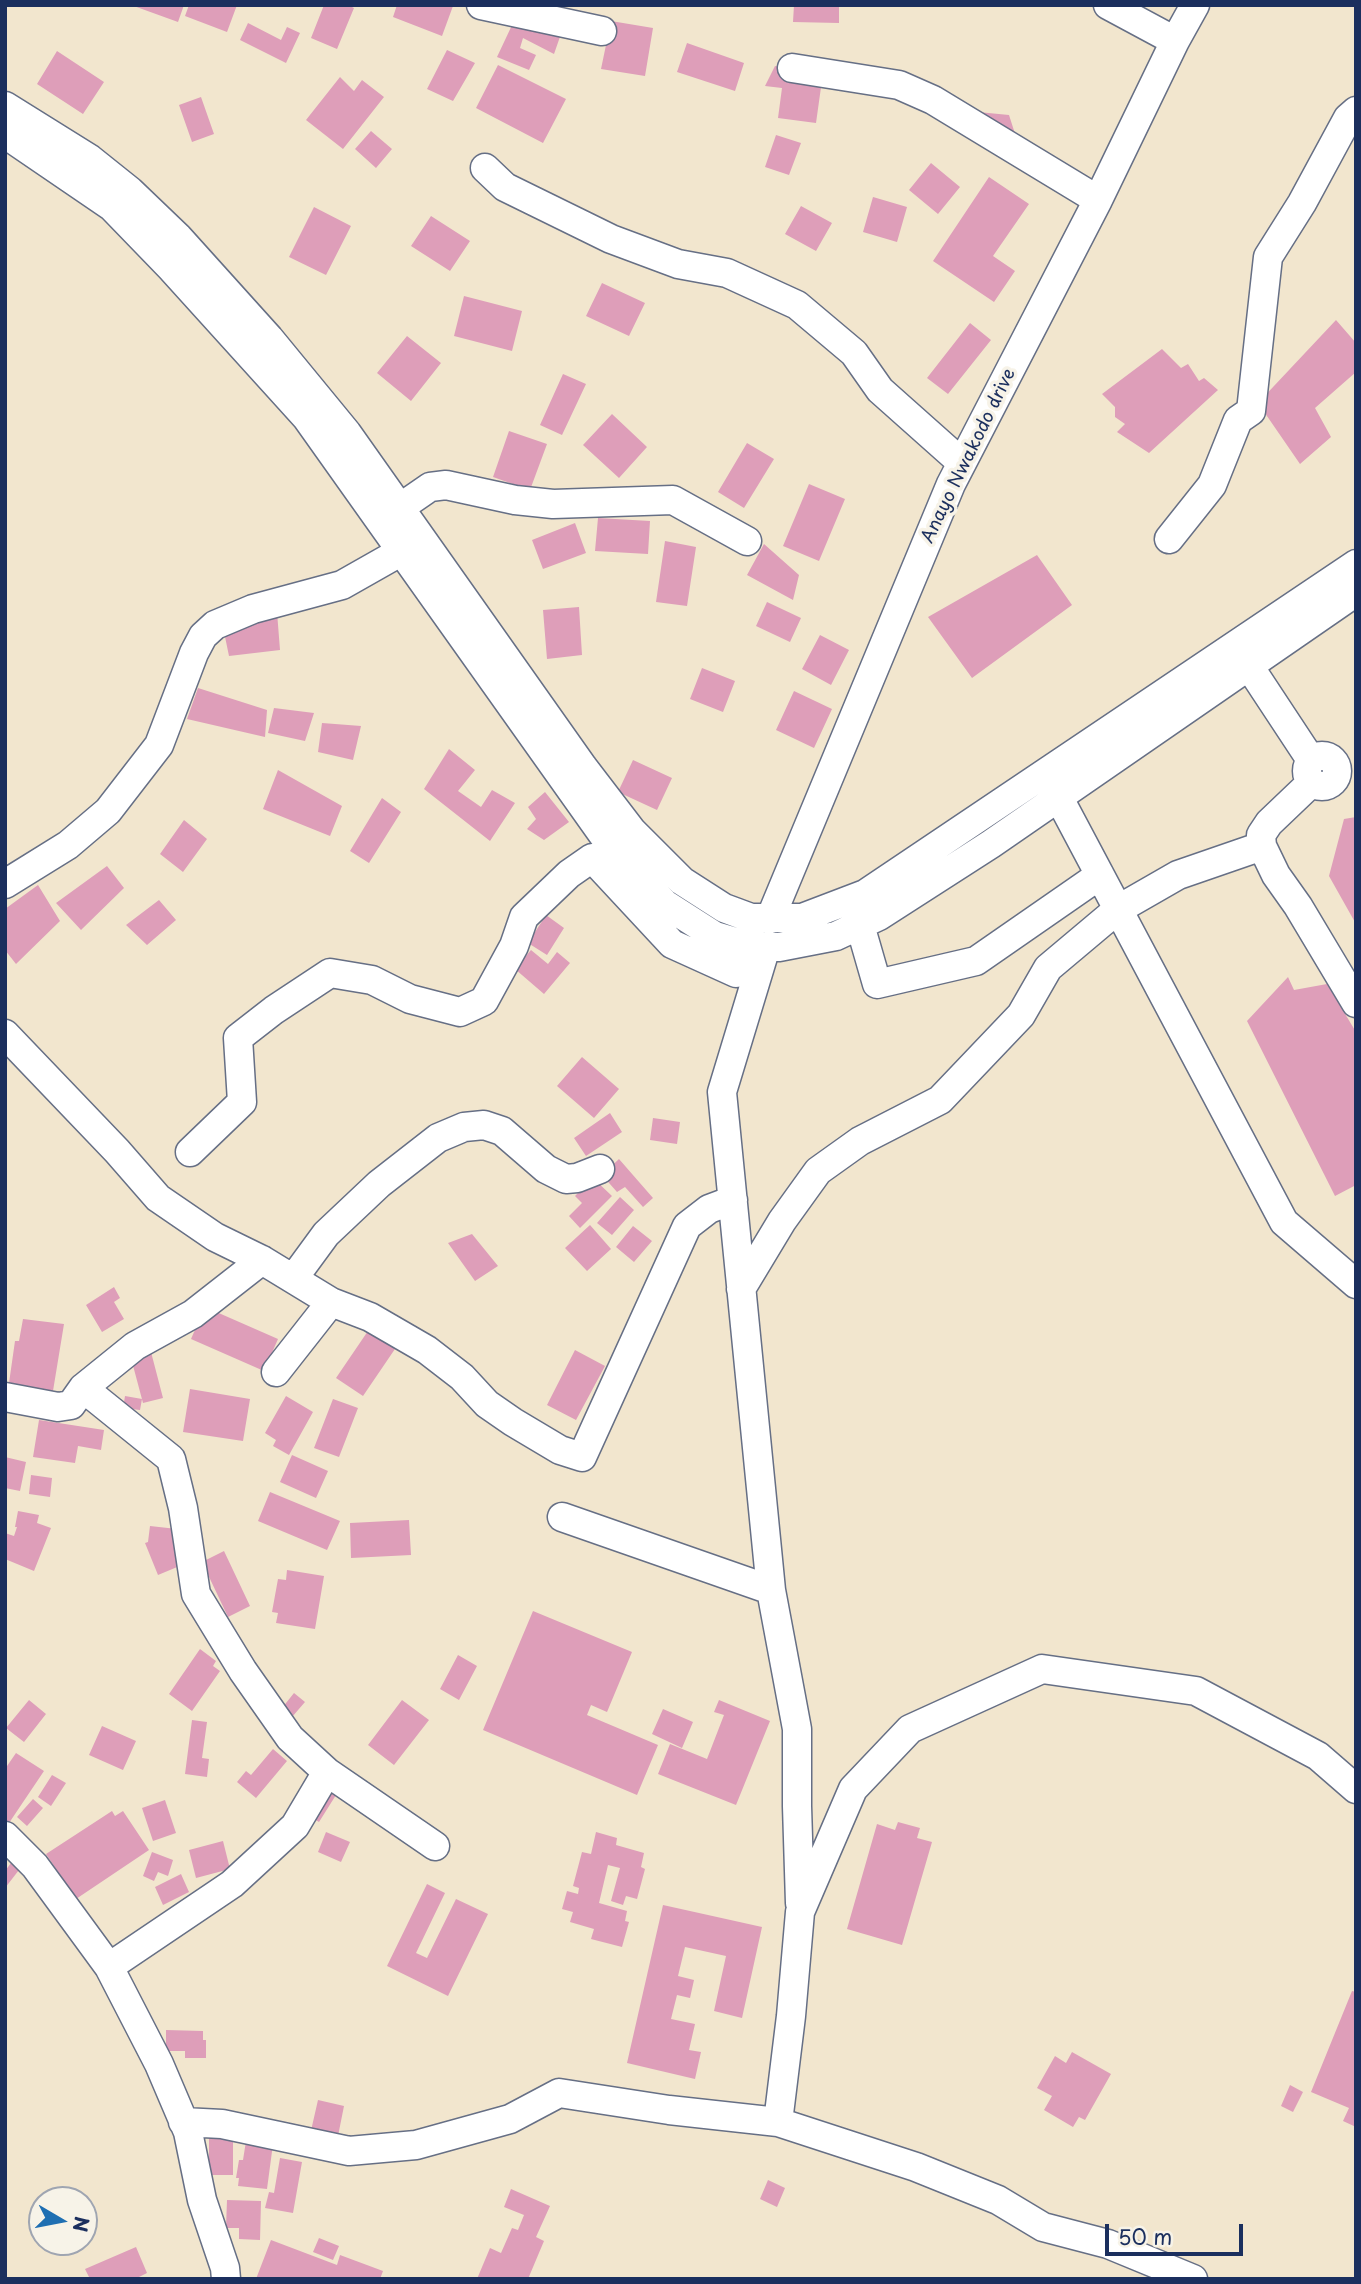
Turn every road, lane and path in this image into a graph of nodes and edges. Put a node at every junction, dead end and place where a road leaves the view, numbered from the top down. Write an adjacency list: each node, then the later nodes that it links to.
1 (481, 5): 4 (street)
2 (1108, 5): 5 (street)
3 (1195, 5): 5 (street, Anayo Nwakodo drive)
4 (602, 32)
5 (1175, 41): 11 (street, Anayo Nwakodo drive)
6 (792, 68): 11 (street)
7 (5, 106): 13 (street)
8 (1356, 111): 14 (street)
9 (5, 134): 16 (street)
10 (485, 168): 12 (street)
11 (1098, 200): 12 (street, Anayo Nwakodo drive)
12 (962, 463): 26 (street, Anayo Nwakodo drive)
13 (401, 507): 15 (street); 26 (street)
14 (1168, 539)
15 (747, 541)
16 (402, 551): 24 (street); 28 (street)
17 (1356, 564): 26 (street)
18 (1356, 592): 19 (street)
19 (1249, 666): 20 (street); 21 (street)
20 (1329, 767): 22 (street)
21 (1059, 798): 23 (street); 27 (street)
22 (1262, 846): 25 (street); 29 (street)
23 (1100, 875): 25 (street); 27 (street)
24 (5, 884)
25 (1117, 910): 36 (street); 37 (street)
26 (771, 919)
27 (860, 925): 28 (street)
28 (755, 946): 31 (street); 33 (street)
29 (1356, 1003)
30 (5, 1034): 34 (street)
31 (190, 1152)
32 (600, 1169): 35 (street)
33 (733, 1200): 37 (street); 38 (street)
34 (262, 1260): 35 (street); 40 (street)
35 (293, 1279): 38 (street)
36 (1356, 1284)
37 (741, 1289): 43 (street)
38 (331, 1302): 39 (street)
39 (276, 1373)
40 (83, 1388): 41 (street); 44 (street)
41 (5, 1396)
42 (562, 1517): 43 (street)
43 (771, 1590): 48 (street)
44 (327, 1772): 47 (street); 49 (street)
45 (1356, 1789): 48 (street)
46 (5, 1836): 49 (street)
47 (435, 1846)
48 (800, 1912): 51 (street)
49 (109, 1967): 50 (street)
50 (183, 2122): 51 (street); 52 (street)
51 (778, 2122): 53 (street)
52 (226, 2279)
53 (1194, 2279)

